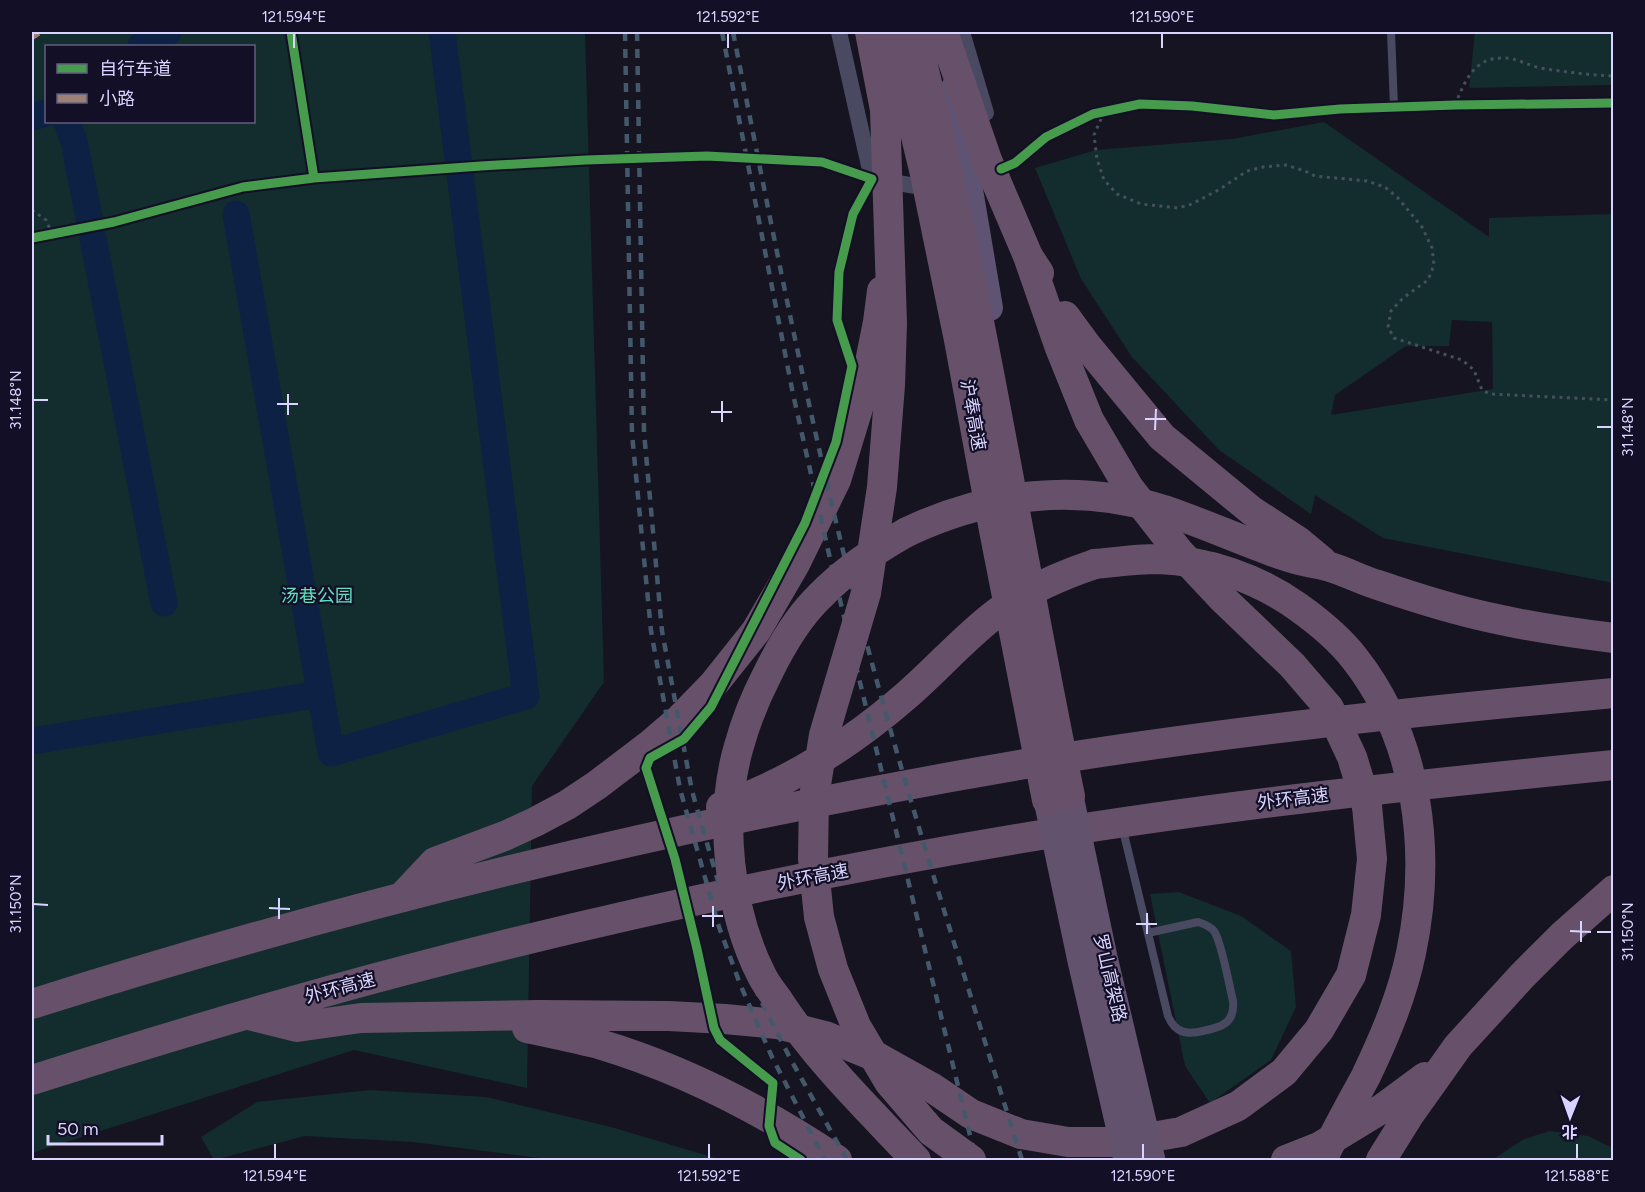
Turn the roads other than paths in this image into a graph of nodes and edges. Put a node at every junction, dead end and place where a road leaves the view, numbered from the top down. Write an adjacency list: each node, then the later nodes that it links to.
1 (839, 32): 7 (street)
2 (870, 32): 10 (highway, bridge)
3 (885, 32): 13 (main road)
4 (891, 32): 17 (highway, 沪奉高速, bridge)
5 (915, 32): 17 (highway, 沪奉高速, bridge)
6 (942, 32): 11 (highway, bridge); 34 (main road, bridge)
7 (962, 32)
8 (1391, 32): 9 (lane)
9 (1394, 107)
10 (889, 217): 21 (highway, bridge); 30 (highway, bridge)
11 (1028, 256): 12 (highway, bridge); 25 (highway, bridge)
12 (1329, 566): 14 (highway); 29 (highway, bridge)
13 (1001, 610): 19 (highway); 31 (main road); 36 (highway, bridge)
14 (1614, 638)
15 (1614, 693): 19 (highway)
16 (1614, 765): 18 (highway, 外环高速)
17 (1059, 798): 32 (highway, 罗山高架路, bridge); 33 (highway, 罗山高架路, bridge)
18 (1121, 823): 22 (lane); 24 (highway, 外环高速)
19 (675, 831): 21 (highway)
20 (1614, 890): 26 (highway)
21 (402, 896): 23 (highway)
22 (1148, 933): 22 (lane)
23 (32, 1004)
24 (246, 1014): 25 (highway); 27 (highway, 外环高速)
25 (424, 1017): 28 (highway)
26 (1458, 1046): 35 (highway); 37 (highway)
27 (32, 1080)
28 (837, 1161)
29 (916, 1161)
30 (971, 1161)
31 (1118, 1161)
32 (1127, 1161)
33 (1152, 1161)
34 (1163, 1161)
35 (1286, 1161)
36 (1322, 1161)
37 (1381, 1161)

